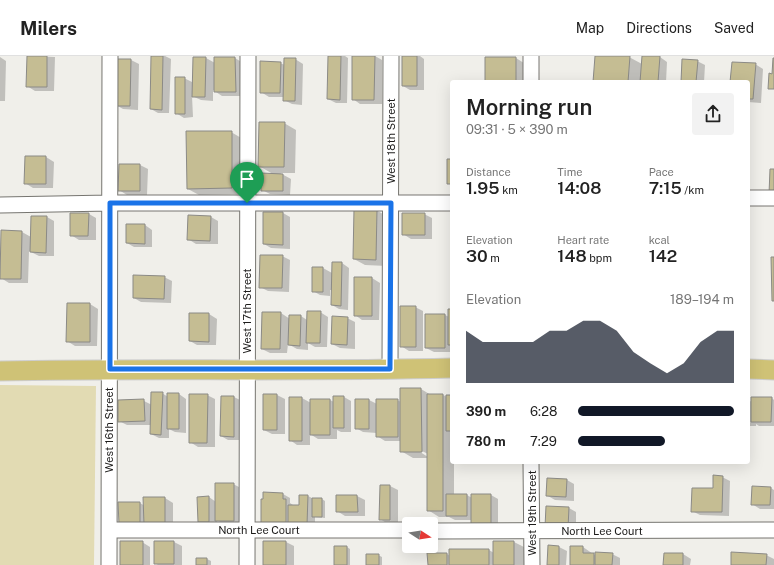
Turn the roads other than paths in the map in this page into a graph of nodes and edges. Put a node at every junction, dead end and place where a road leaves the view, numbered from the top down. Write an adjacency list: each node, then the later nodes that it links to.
1 (110, 56): 8 (street, West 16th Street)
2 (248, 56): 9 (street, West 17th Street)
3 (391, 56): 10 (street, West 18th Street)
4 (531, 56): 5 (street)
5 (531, 80)
6 (750, 198): 7 (street)
7 (774, 198)
8 (110, 203): 9 (street); 12 (street); 14 (street, West 16th Street)
9 (247, 203): 10 (street); 15 (street, West 17th Street)
10 (391, 203): 11 (street); 16 (street, West 18th Street)
11 (450, 203)
12 (0, 205)
13 (450, 368): 16 (main road)
14 (110, 369): 15 (main road); 19 (main road); 21 (street, West 16th Street)
15 (247, 369): 16 (main road); 22 (street, West 17th Street)
16 (390, 369)
17 (750, 369): 18 (main road)
18 (774, 370)
19 (0, 371)
20 (531, 464): 26 (street, West 19th Street)
21 (109, 530): 22 (street, North Lee Court); 27 (street, West 16th Street)
22 (247, 530): 23 (street, North Lee Court); 28 (street, West 17th Street)
23 (402, 530)
24 (438, 530): 26 (street, North Lee Court)
25 (774, 530): 26 (street, North Lee Court)
26 (532, 531): 29 (street, West 19th Street)
27 (109, 565)
28 (247, 565)
29 (532, 565)

